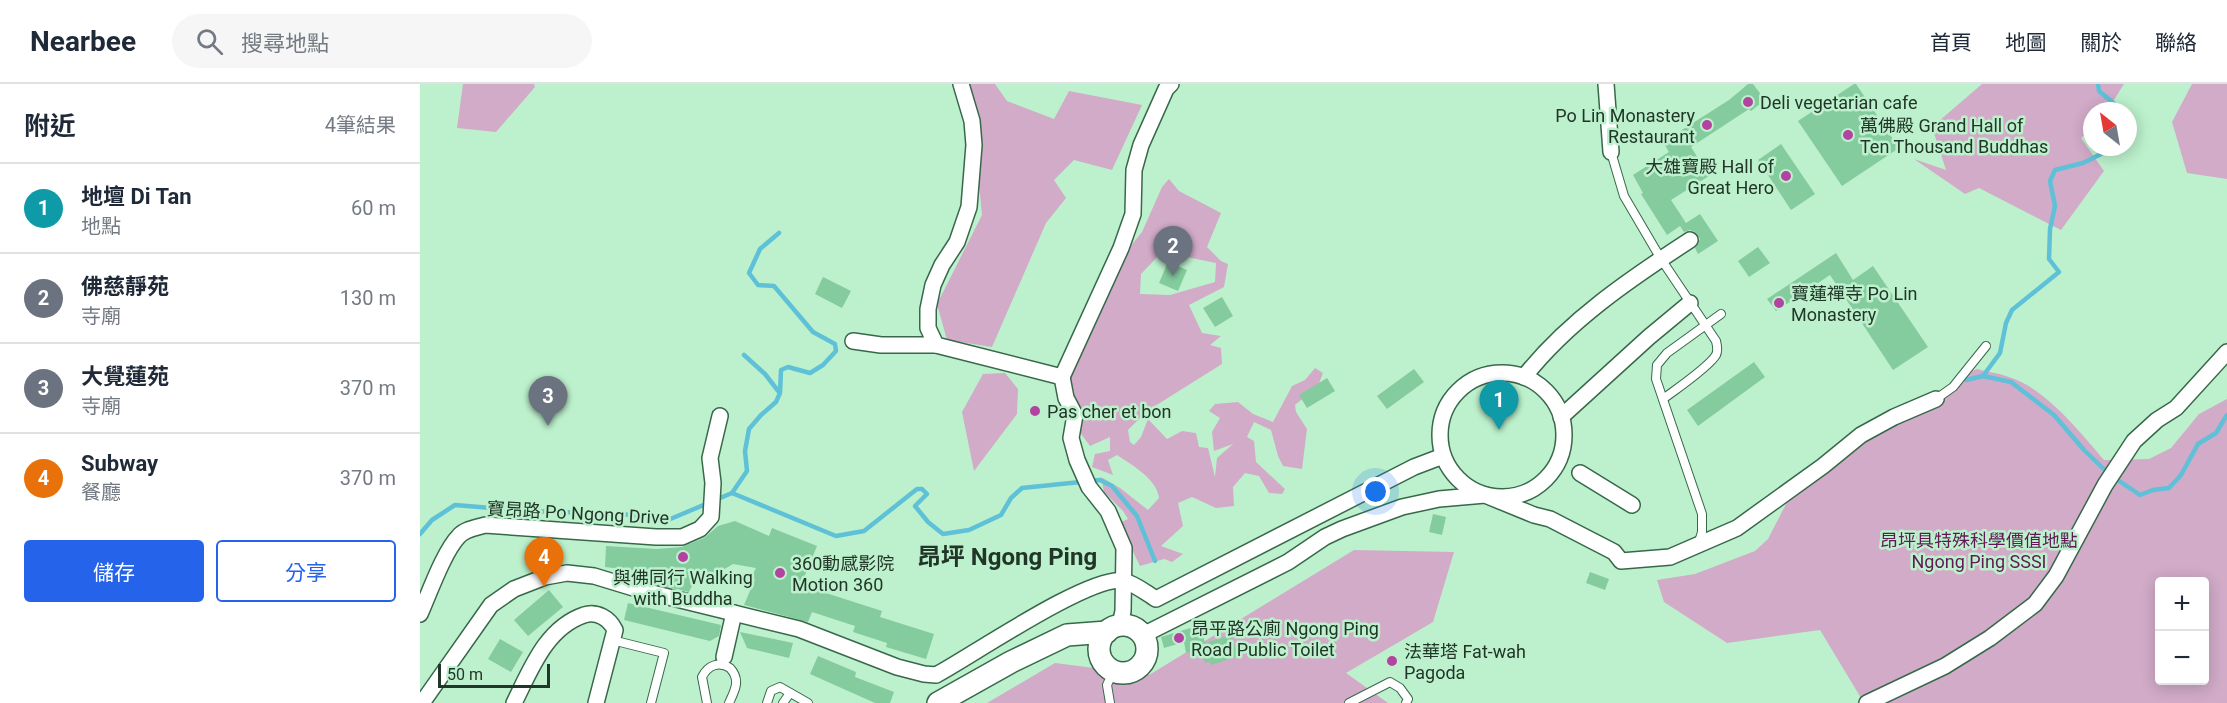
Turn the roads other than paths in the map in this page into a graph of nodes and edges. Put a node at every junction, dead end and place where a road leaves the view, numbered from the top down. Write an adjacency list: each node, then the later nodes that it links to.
1 (961, 84): 11 (street)
2 (1171, 84): 14 (street)
3 (1606, 84): 4 (street)
4 (1611, 152): 6 (lane)
5 (1690, 240): 6 (street)
6 (1661, 259): 7 (lane); 15 (street)
7 (1690, 303): 9 (lane); 19 (street)
8 (1721, 314): 9 (lane)
9 (1705, 325): 16 (lane); 16 (lane)
10 (853, 342): 11 (street)
11 (936, 345): 14 (street)
12 (1986, 346): 17 (lane)
13 (2227, 352): 51 (street)
14 (1062, 377): 27 (street)
15 (1524, 377): 19 (street); 20 (street)
16 (1663, 399): 24 (lane)
17 (1936, 399): 24 (street)
18 (720, 416): 26 (street, 寶昂路 Po Ngong Drive)
19 (1561, 417): 22 (street)
20 (1443, 456): 22 (street); 27 (street)
21 (1580, 473): 23 (street)
22 (1485, 495): 24 (street); 32 (street)
23 (1632, 505)
24 (1698, 546)
25 (420, 574): 26 (street)
26 (436, 575): 29 (street, 寶昂路 Po Ngong Drive)
27 (1123, 581): 28 (street); 30 (street)
28 (734, 613): 35 (street); 39 (street)
29 (420, 614)
30 (1114, 628): 31 (main road); 32 (main road); 34 (main road)
31 (1067, 635): 34 (main road); 47 (main road)
32 (1143, 635): 36 (main road)
33 (612, 640): 40 (street); 41 (street); 42 (lane)
34 (1099, 652): 36 (main road)
35 (724, 657)
36 (1113, 672): 48 (lane)
37 (790, 693): 38 (lane); 45 (lane); 46 (lane)
38 (805, 702)
39 (422, 703)
40 (514, 703)
41 (596, 703)
42 (651, 703)
43 (707, 703): 44 (lane)
44 (729, 703)
45 (767, 703)
46 (783, 703)
47 (938, 703)
48 (1110, 703)
49 (1349, 703): 50 (lane)
50 (1406, 703)
51 (1867, 703)

